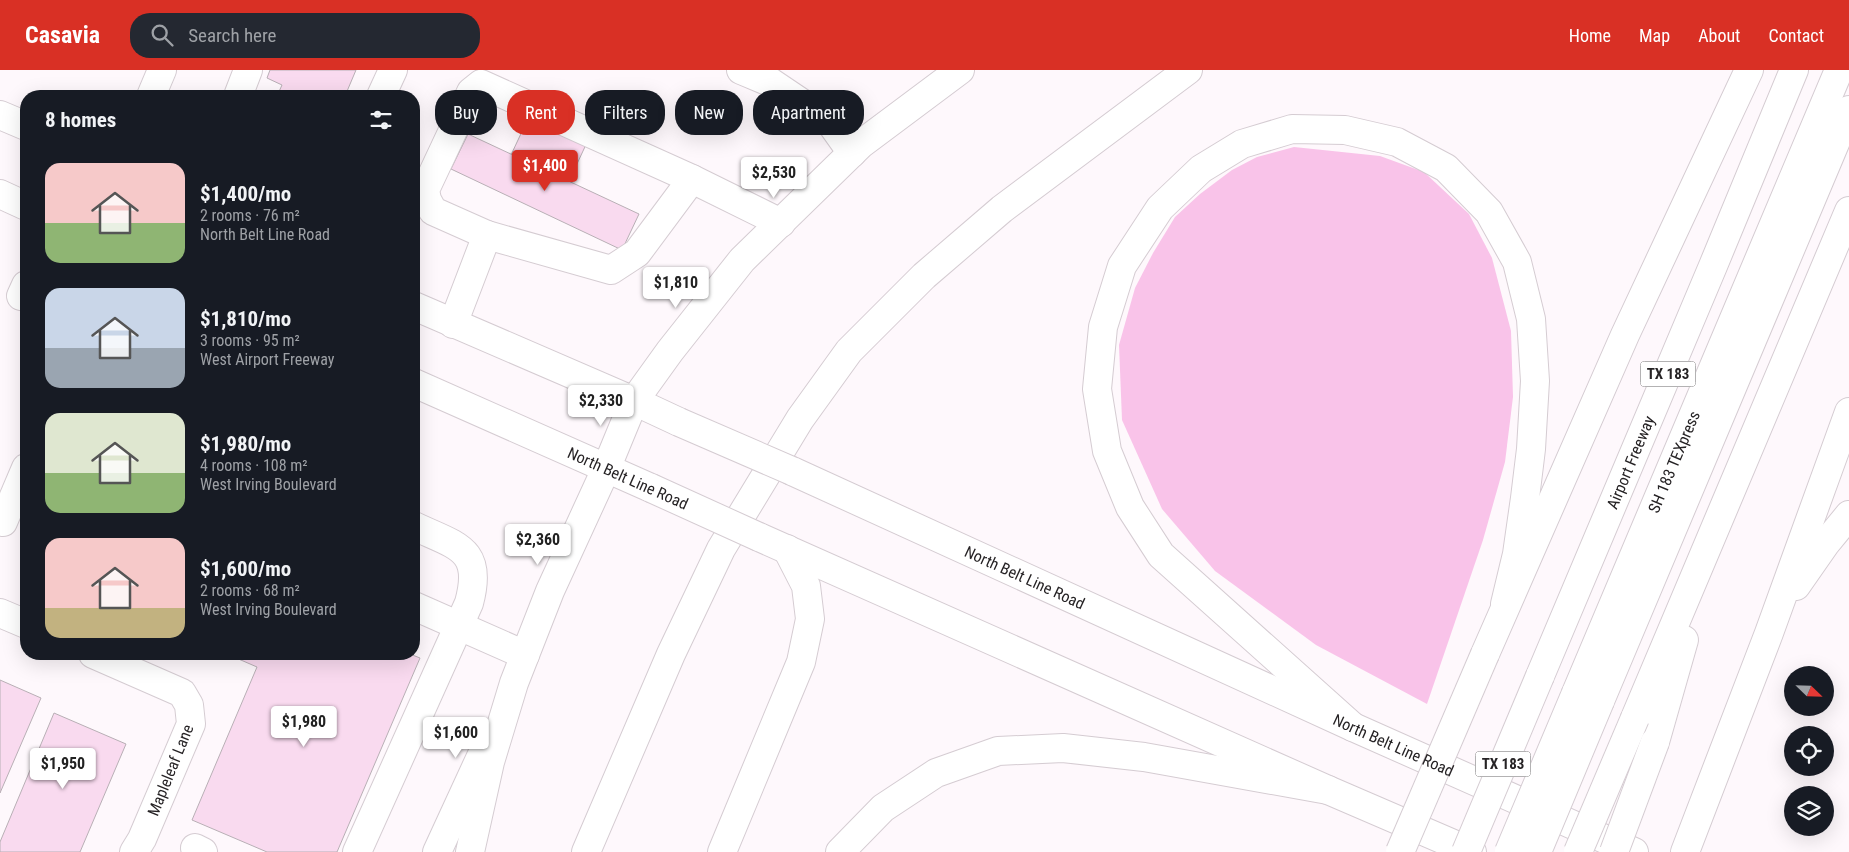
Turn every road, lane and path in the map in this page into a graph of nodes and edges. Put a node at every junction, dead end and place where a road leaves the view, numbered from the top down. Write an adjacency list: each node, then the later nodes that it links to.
1 (248, 70): 12 (main road)
2 (392, 70): 13 (main road)
3 (741, 70): 10 (main road)
4 (960, 70): 17 (main road)
5 (1188, 70): 52 (main road)
6 (1749, 70): 35 (main road)
7 (1794, 70): 56 (main road, Airport Freeway / TX 183, bridge)
8 (1839, 70): 44 (main road, SH 183 TEXpress)
9 (161, 71): 11 (main road)
10 (780, 74): 17 (main road)
11 (153, 90)
12 (240, 90)
13 (383, 90)
14 (1849, 110): 44 (main road, SH 183 TEXpress)
15 (0, 115): 16 (main road)
16 (20, 123)
17 (852, 153): 22 (main road)
18 (692, 179): 22 (main road); 23 (main road); 23 (main road)
19 (0, 194): 20 (main road)
20 (20, 203)
21 (1849, 211): 45 (main road)
22 (781, 223): 27 (main road)
23 (487, 236): 25 (main road)
24 (420, 309): 25 (main road, North Belt Line Road)
25 (453, 324): 27 (main road, North Belt Line Road)
26 (420, 386): 29 (main road, North Belt Line Road)
27 (634, 401): 29 (main road); 46 (main road, North Belt Line Road, bridge)
28 (1849, 412): 40 (main road)
29 (606, 468): 34 (main road, North Belt Line Road, bridge); 41 (main road)
30 (20, 482): 32 (main road)
31 (1849, 515): 40 (main road)
32 (3, 522)
33 (420, 529): 39 (main road)
34 (787, 550): 47 (main road, North Belt Line Road); 53 (main road)
35 (1505, 604): 46 (main road); 55 (main road, bridge)
36 (420, 609): 39 (main road)
37 (0, 613): 38 (main road)
38 (20, 621)
39 (458, 626): 41 (main road); 49 (main road)
40 (1769, 633): 63 (main road)
41 (525, 655): 43 (main road)
42 (107, 660): 48 (main road, Mapleleaf Lane)
43 (514, 683): 50 (main road); 51 (main road)
44 (1588, 697): 58 (main road, SH 183 TEXpress, bridge); 59 (main road, SH 183 TEXpress, bridge)
45 (1647, 723): 60 (main road, bridge); 61 (main road, bridge)
46 (1354, 727): 62 (main road, North Belt Line Road)
47 (1328, 790): 54 (main road); 57 (main road, North Belt Line Road)
48 (134, 852)
49 (357, 852)
50 (437, 852)
51 (470, 852)
52 (586, 852)
53 (722, 852)
54 (840, 852)
55 (1400, 852)
56 (1466, 852)
57 (1472, 852)
58 (1509, 852)
59 (1536, 852)
60 (1578, 852)
61 (1614, 852)
62 (1634, 852)
63 (1685, 852)

